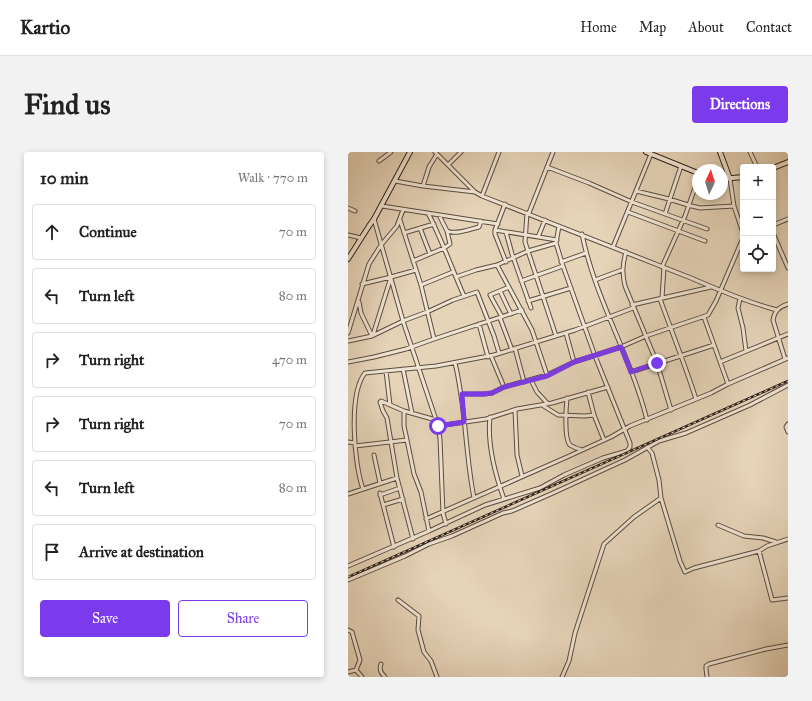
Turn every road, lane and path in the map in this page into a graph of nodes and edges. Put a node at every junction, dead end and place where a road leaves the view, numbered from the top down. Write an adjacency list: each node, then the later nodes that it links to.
1 (391, 152): 11 (street)
2 (410, 152): 21 (street)
3 (461, 152): 14 (street)
4 (499, 152): 26 (street)
5 (553, 152): 16 (street)
6 (646, 152): 10 (street)
7 (720, 152): 20 (street)
8 (750, 152): 13 (street)
9 (436, 153): 14 (street); 22 (street)
10 (651, 154): 15 (street); 23 (street)
11 (379, 161)
12 (788, 162): 17 (street)
13 (756, 164)
14 (448, 165): 24 (street)
15 (681, 166): 18 (street); 27 (street)
16 (547, 167): 28 (street); 38 (street)
17 (776, 167)
18 (692, 171)
19 (740, 177): 20 (street)
20 (730, 179): 32 (street)
21 (395, 181): 22 (street); 31 (street)
22 (423, 186): 24 (street)
23 (636, 191): 27 (street); 28 (street)
24 (476, 192): 26 (street)
25 (692, 195): 30 (street)
26 (482, 196): 29 (street)
27 (670, 199): 30 (street); 40 (street)
28 (632, 202): 36 (street); 40 (street)
29 (505, 204): 38 (street); 48 (street)
30 (688, 205): 32 (street); 46 (street)
31 (382, 206): 34 (street); 41 (street)
32 (734, 206): 49 (street)
33 (348, 209): 35 (street)
34 (403, 210): 37 (street); 43 (street)
35 (355, 211)
36 (628, 212): 55 (street); 69 (street)
37 (428, 213): 39 (street); 47 (street)
38 (528, 213): 44 (street); 61 (street)
39 (439, 214): 45 (street); 56 (street)
40 (665, 214): 46 (street)
41 (374, 219): 64 (street); 67 (street)
42 (788, 219): 50 (street)
43 (400, 220): 58 (street); 67 (street)
44 (545, 220): 51 (street); 63 (street)
45 (481, 221): 48 (street); 56 (street)
46 (683, 221): 53 (street); 55 (street)
47 (434, 224): 52 (street); 70 (street)
48 (498, 224): 54 (street)
49 (740, 224)
50 (776, 224)
51 (559, 226): 60 (street); 66 (street)
52 (420, 228): 58 (street); 73 (street)
53 (707, 229)
54 (495, 230): 57 (street); 78 (street)
55 (679, 231): 65 (street); 82 (street)
56 (447, 232): 70 (street)
57 (506, 232): 61 (street); 76 (street)
58 (404, 233): 77 (street)
59 (348, 234): 64 (street)
60 (582, 234): 69 (street); 74 (street)
61 (525, 236): 63 (street); 71 (street)
62 (774, 236): 83 (street)
63 (538, 237): 66 (street)
64 (360, 238): 75 (street)
65 (706, 241)
66 (556, 242): 71 (street); 79 (street)
67 (381, 245): 89 (street); 92 (street)
68 (740, 245): 97 (street)
69 (613, 247): 72 (street)
70 (444, 248): 73 (street); 86 (street)
71 (528, 251): 76 (street); 87 (street)
72 (626, 252): 82 (street); 85 (street)
73 (430, 254): 77 (street)
74 (586, 254): 79 (street); 90 (street)
75 (348, 259)
76 (513, 259): 78 (street); 91 (street)
77 (413, 261): 84 (street)
78 (506, 262): 80 (street)
79 (561, 262): 81 (street)
80 (497, 265): 88 (street); 94 (street)
81 (563, 266): 87 (street); 96 (street)
82 (663, 267): 95 (street); 102 (street)
83 (788, 268)
84 (416, 270): 89 (street); 93 (street)
85 (622, 270): 90 (street); 106 (street)
86 (453, 272): 88 (street); 93 (street)
87 (536, 276): 91 (street); 100 (street)
88 (456, 277): 99 (street)
89 (391, 278): 92 (street); 115 (street); 123 (street)
90 (595, 280): 114 (street)
91 (521, 281): 104 (street)
92 (362, 284): 101 (street)
93 (421, 285): 110 (street)
94 (509, 287): 98 (street); 108 (street)
95 (710, 287): 97 (street); 102 (street)
96 (571, 288): 100 (street); 118 (street)
97 (720, 290): 103 (street); 113 (street)
98 (500, 291): 111 (street); 112 (street)
99 (464, 296): 110 (street); 116 (street)
100 (544, 296): 104 (street); 124 (street)
101 (359, 298): 120 (street); 123 (street)
102 (661, 298): 106 (street); 119 (street)
103 (740, 298): 109 (street); 134 (street)
104 (528, 301): 107 (street)
105 (788, 304): 109 (street)
106 (633, 306): 114 (street); 125 (street)
107 (531, 308)
108 (522, 310): 111 (street); 129 (street)
109 (777, 310): 127 (street)
110 (428, 312): 115 (street); 126 (street)
111 (512, 314): 112 (street)
112 (501, 317): 116 (street); 133 (street)
113 (704, 317): 119 (street); 130 (street)
114 (609, 318): 118 (street); 132 (street)
115 (403, 321): 123 (street); 131 (street)
116 (489, 321): 117 (street); 135 (street)
117 (479, 324): 126 (street); 136 (street)
118 (585, 326): 121 (street); 137 (street)
119 (670, 328): 125 (street); 138 (street)
120 (348, 332)
121 (566, 333): 124 (street); 141 (street)
122 (788, 334): 127 (street)
123 (372, 336): 128 (street)
124 (556, 336): 129 (street)
125 (646, 336): 132 (street); 144 (street)
126 (434, 338): 131 (street)
127 (778, 338): 134 (street); 139 (street)
128 (348, 341)
129 (536, 342): 133 (street); 149 (street)
130 (714, 345): 138 (street); 142 (street)
131 (412, 347): 140 (street); 145 (street)
132 (621, 347): 137 (street); 148 (street)
133 (513, 349): 135 (street); 151 (street)
134 (746, 351): 142 (street)
135 (500, 354): 136 (street)
136 (489, 356): 143 (street); 154 (street)
137 (595, 356): 141 (street); 155 (street)
138 (682, 356): 144 (street); 159 (street)
139 (786, 358): 152 (street)
140 (348, 362)
141 (574, 362): 149 (street)
142 (720, 362): 152 (street)
143 (455, 363): 145 (street); 157 (street)
144 (657, 363): 148 (street); 164 (street)
145 (419, 368): 146 (street); 170 (street)
146 (403, 369): 147 (street); 166 (street)
147 (386, 370): 161 (street); 181 (street)
148 (631, 372): 171 (street)
149 (547, 376): 150 (street)
150 (531, 380): 151 (street); 160 (street)
151 (524, 382): 154 (street)
152 (728, 384): 159 (street)
153 (788, 384): 182 (street)
154 (504, 387): 157 (street)
155 (608, 387): 156 (street); 175 (street)
156 (588, 392): 158 (street); 168 (street)
157 (462, 394): 172 (street)
158 (566, 398): 160 (street); 167 (street)
159 (696, 399): 164 (street)
160 (548, 404): 162 (street)
161 (390, 405): 165 (street); 180 (street)
162 (542, 405): 163 (street); 167 (street)
163 (515, 410): 169 (street); 185 (street)
164 (671, 410): 171 (street)
165 (404, 411): 166 (street); 177 (street)
166 (412, 413): 170 (street)
167 (566, 414): 168 (street); 183 (street)
168 (594, 415): 178 (street)
169 (490, 417): 172 (street); 188 (street)
170 (436, 420): 174 (street)
171 (647, 420): 175 (street)
172 (464, 422): 174 (street); 192 (street)
173 (788, 424): 176 (street)
174 (438, 426): 197 (street)
175 (625, 430): 178 (street); 195 (street)
176 (788, 432)
177 (407, 440): 180 (street); 198 (street)
178 (604, 440): 183 (street)
179 (348, 442): 181 (street)
180 (390, 442): 181 (street); 186 (street)
181 (355, 445): 190 (street)
182 (648, 447): 193 (street); 208 (street)
183 (582, 450): 185 (street)
184 (374, 456): 187 (street)
185 (522, 476): 188 (street)
186 (397, 478): 187 (street); 189 (street)
187 (380, 483): 190 (street)
188 (499, 486): 192 (street); 195 (street)
189 (400, 488): 194 (street); 196 (street)
190 (363, 489): 191 (street)
191 (348, 494)
192 (474, 498): 197 (street)
193 (661, 498): 206 (street); 219 (street)
194 (402, 499): 196 (street); 202 (street)
195 (504, 499): 199 (street)
196 (383, 505): 205 (street)
197 (443, 513): 198 (street); 199 (street)
198 (426, 519): 201 (street)
199 (446, 524): 201 (street)
200 (718, 526): 204 (street)
201 (429, 531): 202 (street)
202 (413, 539): 205 (street)
203 (788, 539): 204 (street)
204 (776, 542): 206 (street)
205 (394, 548): 207 (street)
206 (759, 551): 209 (street)
207 (348, 566)
208 (348, 580)
209 (788, 598)
210 (398, 600): 218 (street)
211 (348, 630): 214 (street)
212 (788, 645): 220 (street)
213 (382, 664): 217 (street)
214 (356, 670): 215 (street); 216 (street)
215 (348, 672)
216 (362, 677)
217 (386, 677)
218 (438, 677)
219 (562, 677)
220 (707, 677)

